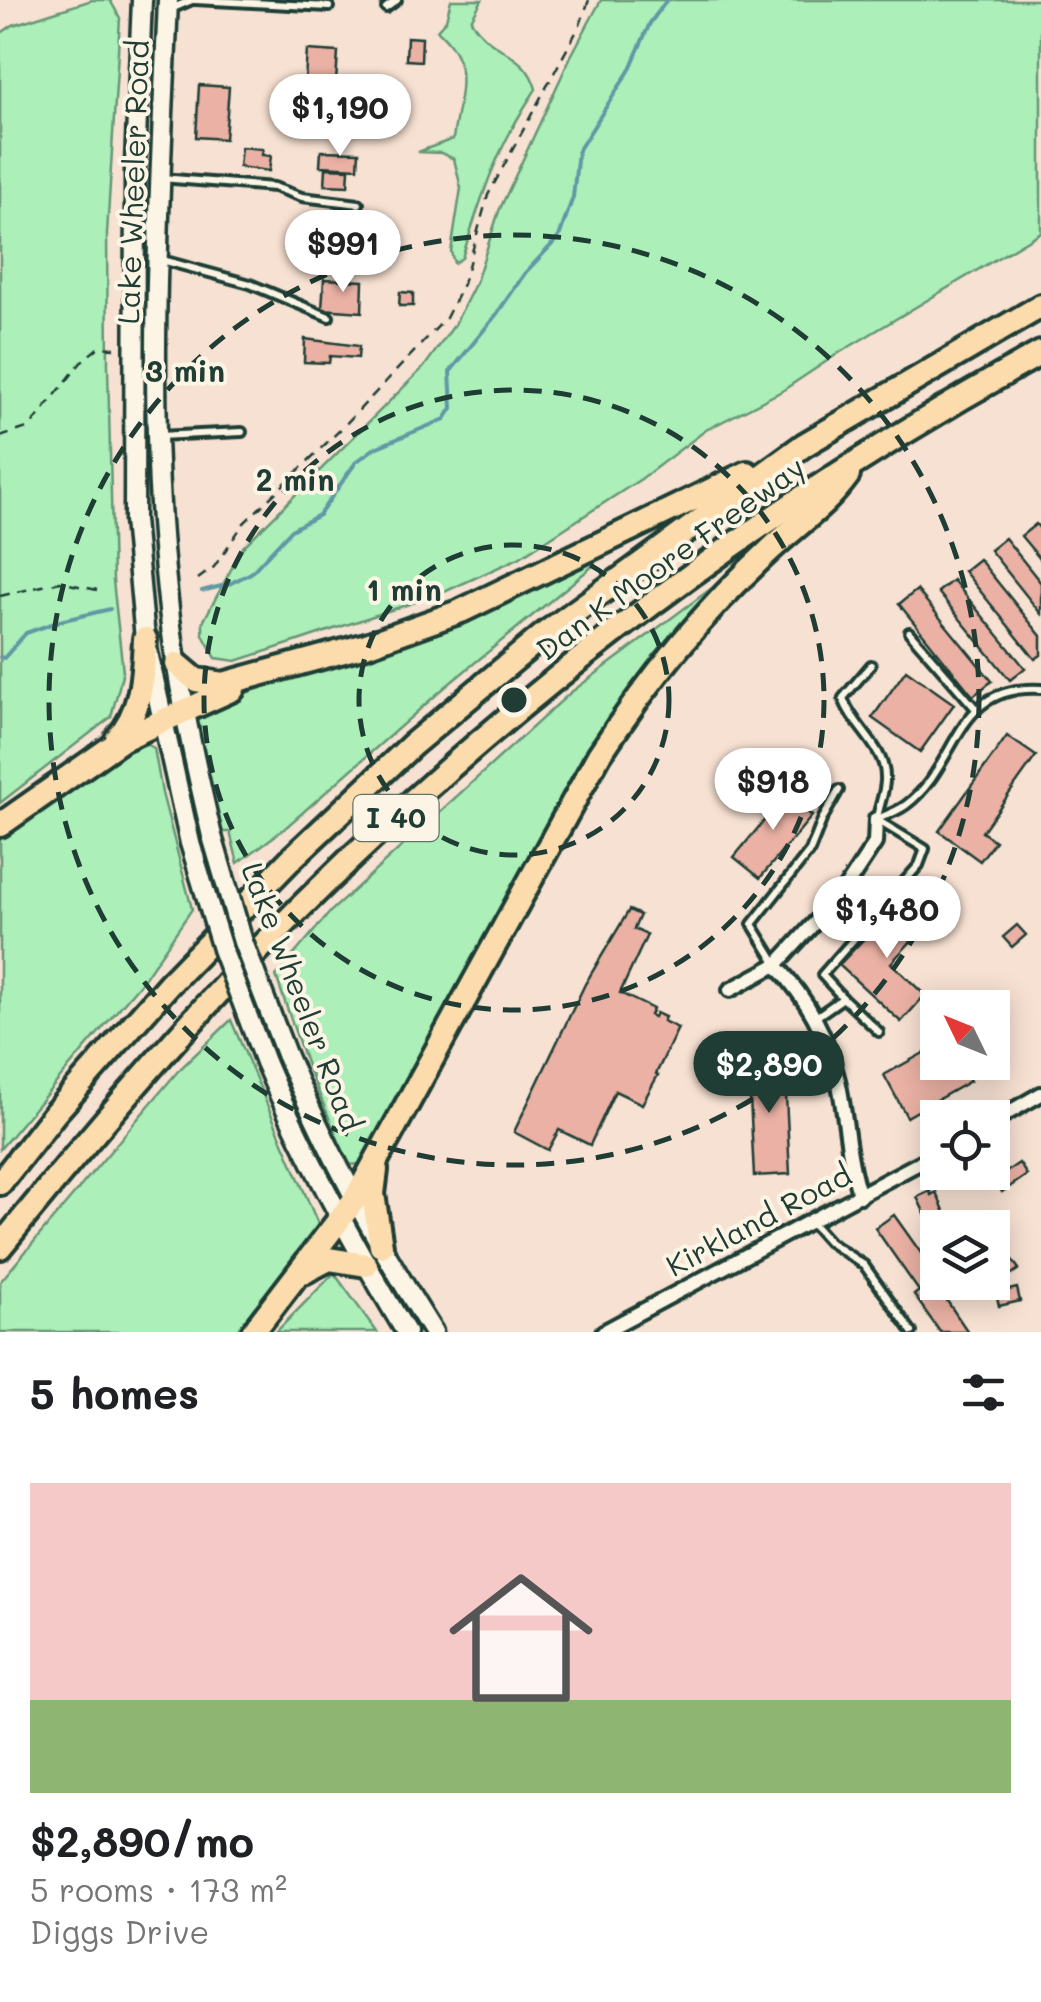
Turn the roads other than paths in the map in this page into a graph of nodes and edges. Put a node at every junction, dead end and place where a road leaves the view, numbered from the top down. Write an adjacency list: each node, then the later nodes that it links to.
1 (142, 0): 19 (main road, Lake Wheeler Road)
2 (194, 0): 4 (lane); 5 (lane)
3 (397, 0): 7 (lane)
4 (254, 2): 6 (lane)
5 (168, 6): 8 (main road, Lake Wheeler Road)
6 (329, 8)
7 (386, 8)
8 (160, 178): 9 (lane); 10 (main road, Lake Wheeler Road)
9 (359, 204)
10 (156, 258): 12 (lane); 15 (main road, Lake Wheeler Road)
11 (1041, 306): 16 (highway, Dan K Moore Freeway / I 40)
12 (329, 318)
13 (1041, 353): 17 (highway, Dan K Moore Freeway / I 40)
14 (242, 432): 15 (lane)
15 (157, 436): 20 (main road, Lake Wheeler Road)
16 (804, 445): 22 (highway); 39 (highway, Dan K Moore Freeway / I 40)
17 (859, 460): 37 (highway); 45 (highway, Dan K Moore Freeway / I 40)
18 (909, 632): 24 (lane)
19 (145, 639): 25 (main road, Lake Wheeler Road); 26 (highway)
20 (177, 664): 22 (highway); 25 (main road, Lake Wheeler Road)
21 (871, 665): 28 (lane)
22 (283, 669): 25 (highway)
23 (1041, 689): 24 (lane)
24 (976, 709): 28 (lane)
25 (173, 715): 26 (highway); 41 (main road, Lake Wheeler Road, bridge); 42 (main road, Lake Wheeler Road, bridge)
26 (110, 748): 29 (highway)
27 (839, 790): 30 (lane)
28 (876, 819): 30 (street); 32 (lane)
29 (0, 825)
30 (776, 964): 31 (street); 33 (street)
31 (730, 990)
32 (843, 998): 33 (lane); 34 (lane)
33 (814, 1018): 40 (street)
34 (879, 1032)
35 (1041, 1094): 36 (street)
36 (1010, 1112)
37 (378, 1159): 41 (highway); 44 (highway)
38 (920, 1163): 40 (street, Kirkland Road)
39 (0, 1184)
40 (860, 1196): 43 (street, Kirkland Road)
41 (354, 1199): 42 (highway); 44 (main road, Lake Wheeler Road)
42 (340, 1220): 46 (main road, Lake Wheeler Road); 47 (highway)
43 (811, 1222): 51 (street, Kirkland Road); 52 (lane)
44 (381, 1246): 50 (main road, Lake Wheeler Road)
45 (0, 1247)
46 (366, 1266): 47 (highway); 49 (main road, Lake Wheeler Road)
47 (300, 1273): 48 (highway)
48 (253, 1332)
49 (406, 1332)
50 (433, 1332)
51 (604, 1332)
52 (912, 1332)

